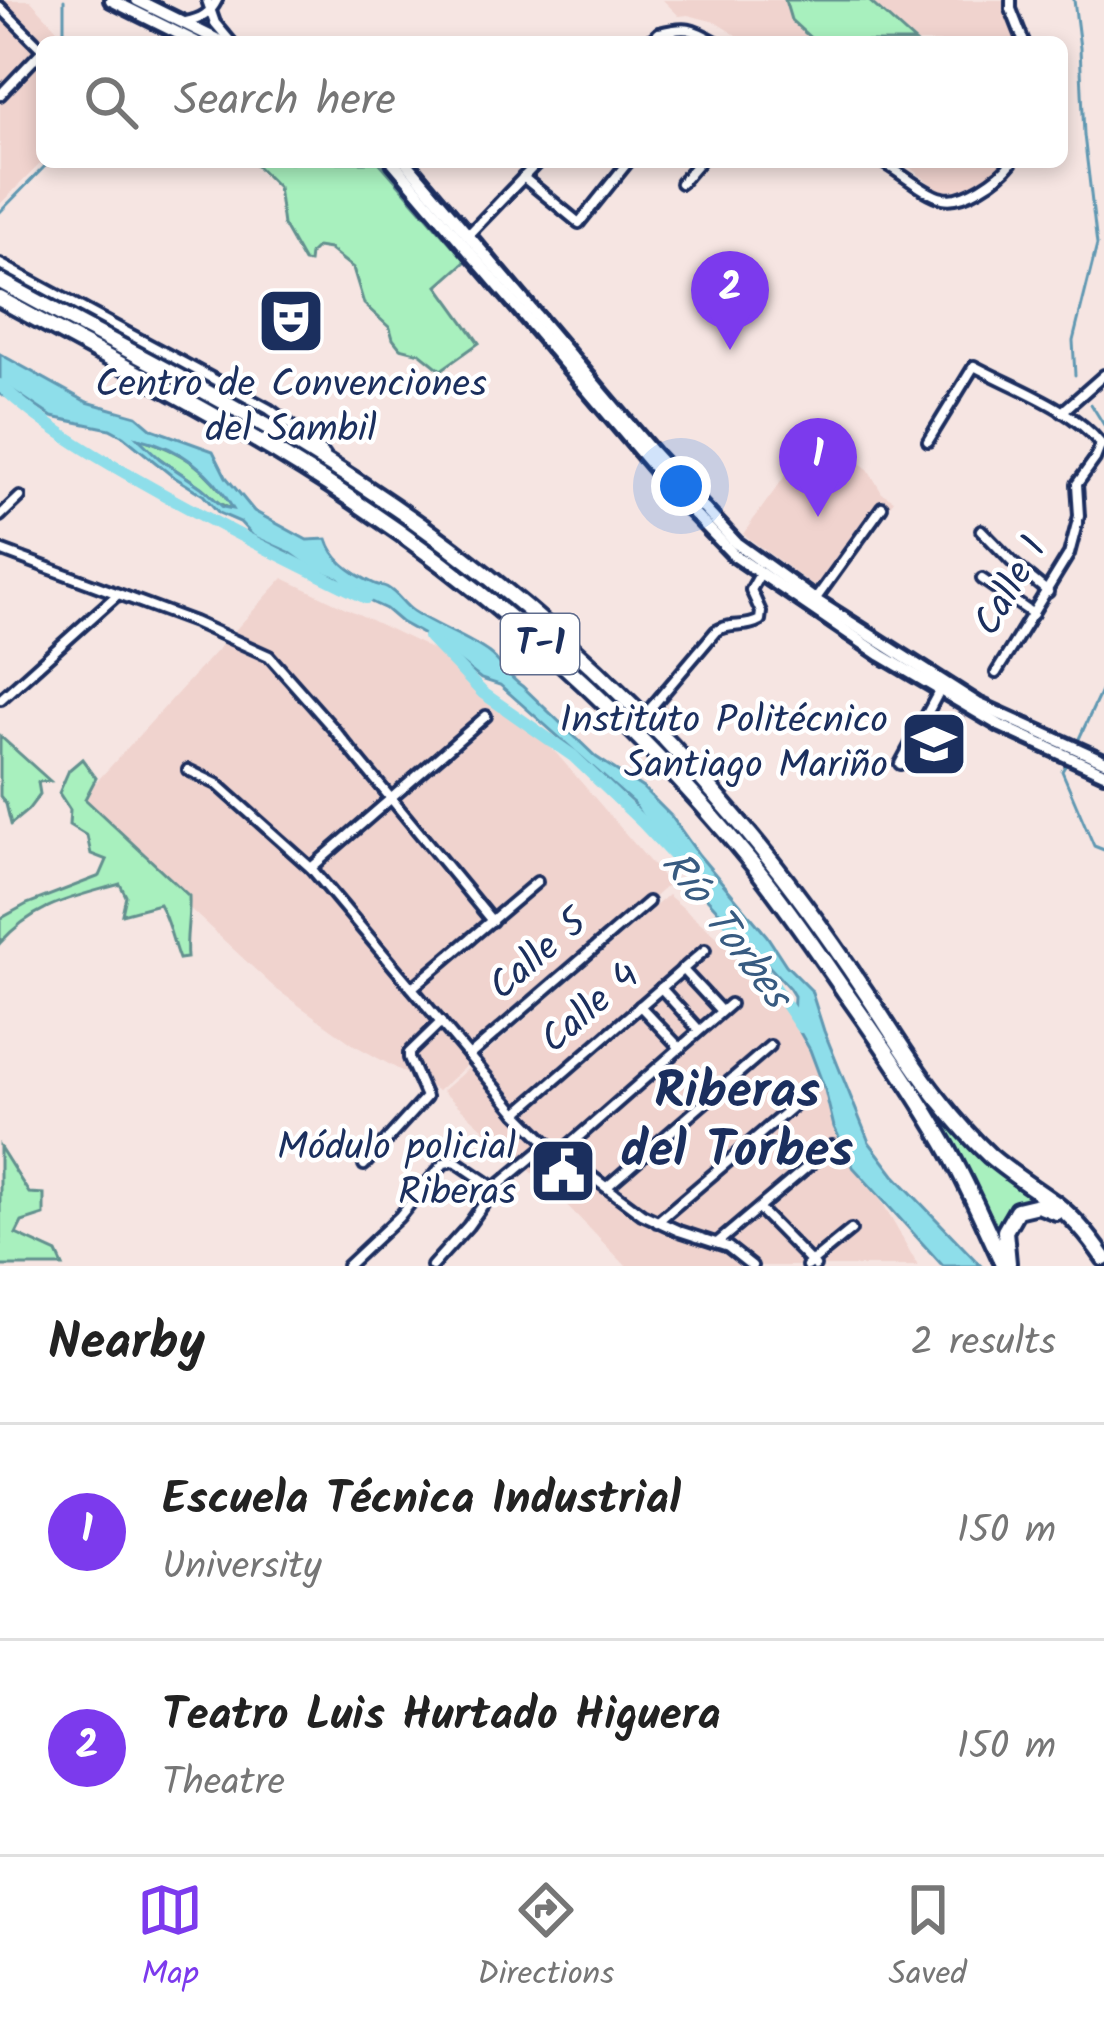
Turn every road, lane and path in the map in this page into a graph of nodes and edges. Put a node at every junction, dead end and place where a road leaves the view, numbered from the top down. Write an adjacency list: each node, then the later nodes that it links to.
1 (111, 0): 10 (main road)
2 (137, 0): 8 (main road)
3 (207, 0): 7 (street)
4 (218, 0): 7 (street)
5 (1010, 0): 16 (street)
6 (0, 8): 17 (street)
7 (212, 10): 8 (street); 12 (street)
8 (191, 21): 11 (main road)
9 (659, 33): 13 (street); 14 (street); 15 (street)
10 (184, 36)
11 (220, 36)
12 (223, 36)
13 (656, 36)
14 (662, 36)
15 (705, 36)
16 (1022, 36)
17 (36, 44)
18 (36, 56): 19 (street)
19 (0, 95)
20 (399, 168): 29 (main road)
21 (411, 168): 29 (main road)
22 (532, 168): 27 (street)
23 (623, 168): 27 (street)
24 (694, 168): 28 (street)
25 (891, 168): 26 (street)
26 (1007, 168)
27 (523, 178): 29 (street)
28 (681, 183)
29 (465, 238): 42 (main road); 46 (main road)
30 (0, 264): 36 (street)
31 (0, 281): 36 (highway, T-1)
32 (0, 299): 92 (highway, T-1)
33 (1104, 375): 34 (street)
34 (1062, 412): 35 (street); 44 (street, Calle 1)
35 (928, 441)
36 (333, 467): 52 (highway, T-1)
37 (20, 497): 39 (street)
38 (882, 507): 46 (street)
39 (0, 516)
40 (981, 530): 44 (street)
41 (0, 550): 45 (street)
42 (760, 574): 49 (main road); 52 (street)
43 (982, 579): 47 (street)
44 (1048, 592): 47 (street, Calle 1)
45 (118, 595): 50 (street); 57 (street)
46 (815, 600): 49 (main road)
47 (1034, 614): 48 (street, Calle 1)
48 (997, 673)
49 (941, 686): 53 (main road); 54 (street); 56 (main road)
50 (1, 699)
51 (486, 716): 57 (street)
52 (643, 717): 83 (highway, T-1)
53 (1104, 761)
54 (900, 764)
55 (188, 770): 58 (street)
56 (1104, 772)
57 (391, 801): 58 (street); 61 (street)
58 (311, 868): 64 (street)
59 (537, 882): 61 (street)
60 (648, 902): 73 (street, Calle 5)
61 (492, 921): 64 (street)
62 (705, 950): 63 (street, Calle 4)
63 (682, 969): 65 (street, Calle 4); 68 (street)
64 (412, 988): 69 (street)
65 (661, 988): 67 (street, Calle 4); 70 (street)
66 (730, 1004): 68 (street)
67 (640, 1006): 72 (street); 75 (street, Calle 4)
68 (721, 1012): 70 (street)
69 (441, 1022): 73 (street); 79 (street)
70 (699, 1030): 72 (street)
71 (770, 1046): 80 (street)
72 (680, 1048): 78 (street)
73 (469, 1056): 75 (street)
74 (799, 1101): 84 (street)
75 (517, 1113): 76 (street)
76 (548, 1144): 78 (street); 81 (street)
77 (832, 1146): 82 (street)
78 (560, 1154): 80 (street)
79 (364, 1165)
80 (608, 1186): 84 (street)
81 (495, 1188): 89 (street); 90 (street)
82 (759, 1209): 86 (street); 88 (street)
83 (1067, 1215): 87 (highway, T-1); 92 (highway)
84 (657, 1222): 86 (street)
85 (851, 1229): 88 (street)
86 (717, 1243): 91 (street)
87 (1104, 1258)
88 (811, 1265)
89 (346, 1266)
90 (432, 1266)
91 (752, 1266)
92 (1005, 1266)

